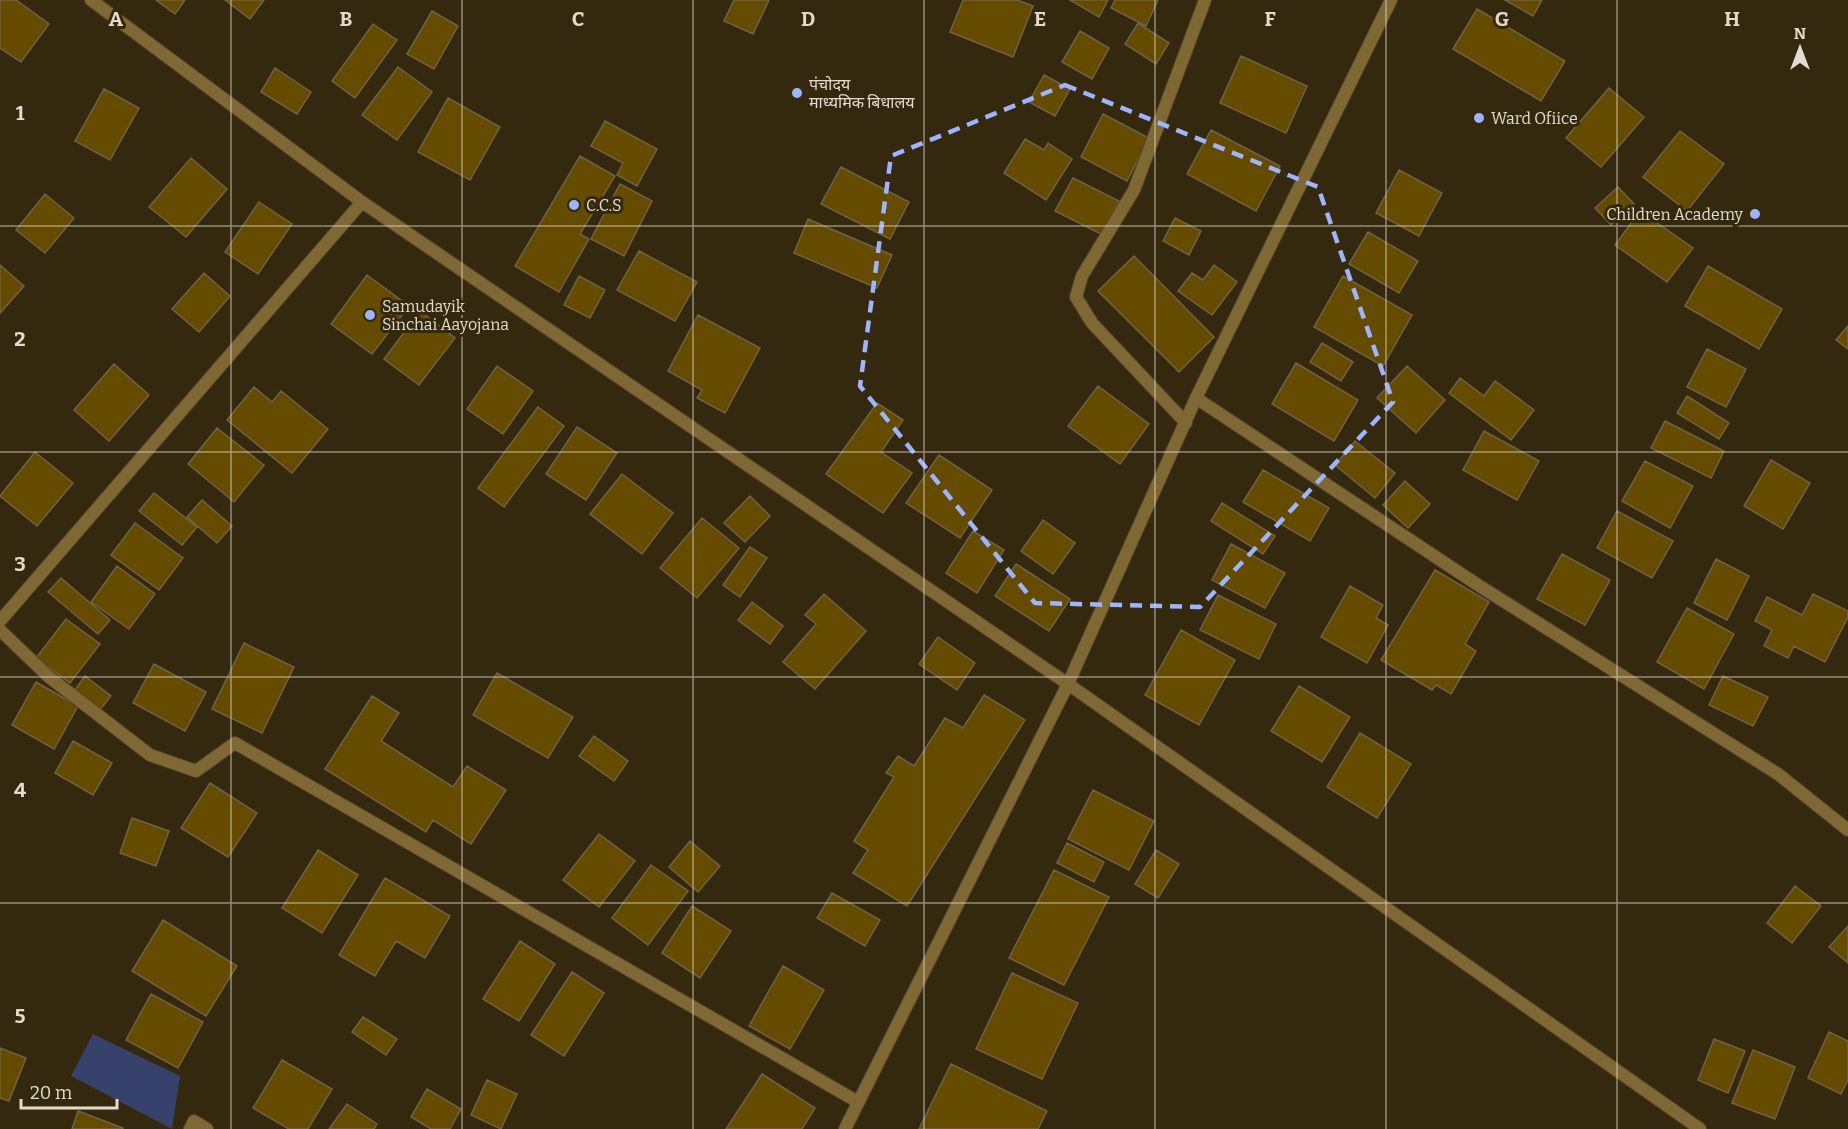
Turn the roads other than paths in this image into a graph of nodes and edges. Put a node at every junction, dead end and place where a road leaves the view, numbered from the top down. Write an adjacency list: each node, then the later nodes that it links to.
1 (91, 0): 4 (street)
2 (1205, 0): 6 (street)
3 (1391, 0): 5 (street)
4 (362, 202): 7 (street); 9 (street)
5 (1196, 398): 6 (street); 10 (street)
6 (1186, 423): 9 (street)
7 (0, 621)
8 (0, 630): 11 (street)
9 (1068, 684): 11 (street); 15 (street)
10 (1848, 830)
11 (858, 1102): 14 (street)
12 (190, 1129): 13 (street)
13 (207, 1129)
14 (845, 1129)
15 (1700, 1129)

